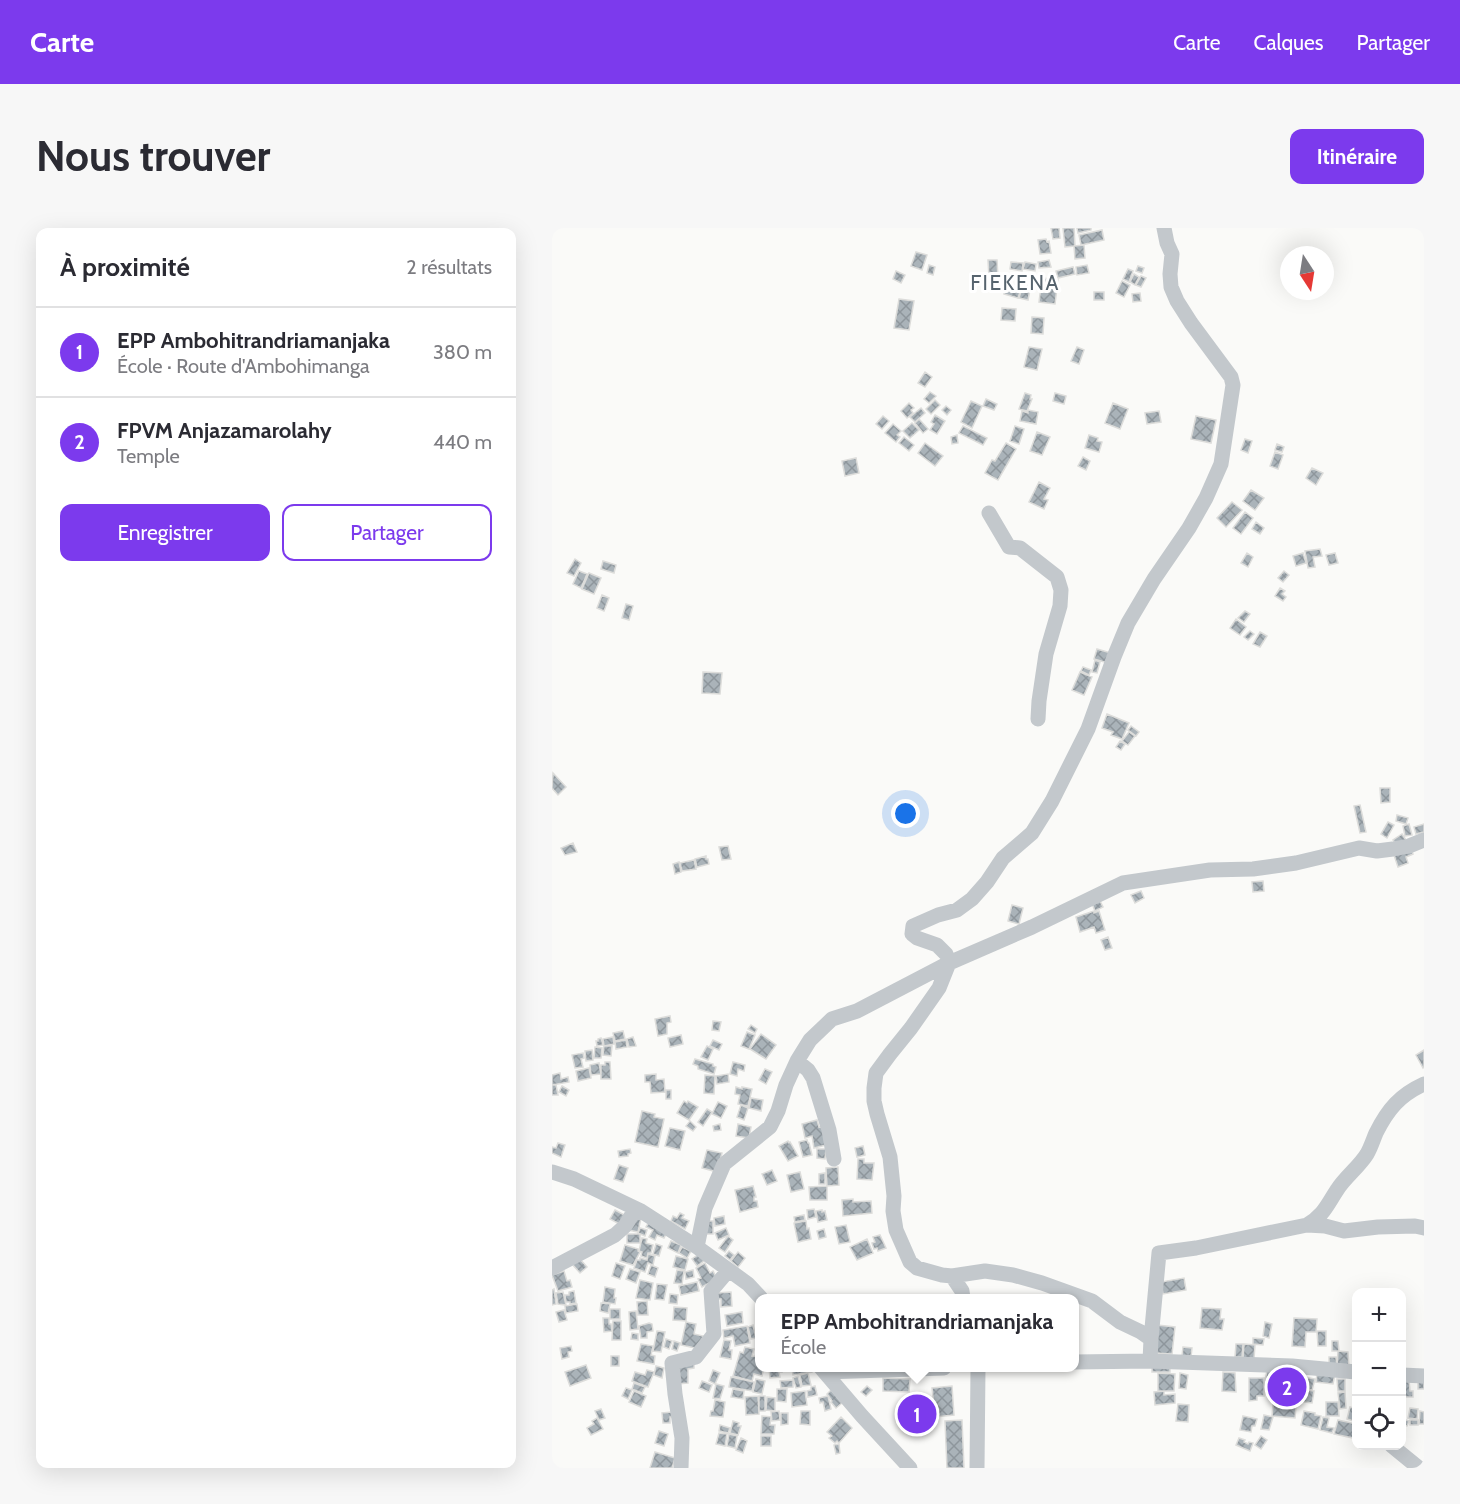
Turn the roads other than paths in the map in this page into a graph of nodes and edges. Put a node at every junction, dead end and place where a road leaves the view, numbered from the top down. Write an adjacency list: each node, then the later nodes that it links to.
1 (1164, 228): 5 (street)
2 (989, 513): 3 (street)
3 (1038, 719)
4 (1424, 840): 5 (street)
5 (949, 963): 6 (street); 16 (street)
6 (797, 1061): 8 (street); 13 (street)
7 (1424, 1084): 11 (street)
8 (834, 1159)
9 (552, 1172): 10 (street)
10 (641, 1211): 13 (street); 14 (street)
11 (1307, 1225): 12 (street); 21 (street)
12 (1424, 1228)
13 (697, 1247): 15 (street)
14 (552, 1268)
15 (728, 1271): 17 (street); 30 (street)
16 (952, 1276): 18 (street); 19 (street)
17 (757, 1294)
18 (962, 1294)
19 (1073, 1294)
20 (1079, 1296): 21 (street)
21 (1151, 1340): 22 (street)
22 (1150, 1361): 23 (street); 26 (street)
23 (1079, 1362)
24 (825, 1372): 31 (street)
25 (978, 1372): 32 (street)
26 (1352, 1372)
27 (1406, 1374): 28 (street)
28 (1424, 1376)
29 (1397, 1450): 33 (street)
30 (681, 1468)
31 (910, 1468)
32 (977, 1468)
33 (1419, 1468)

